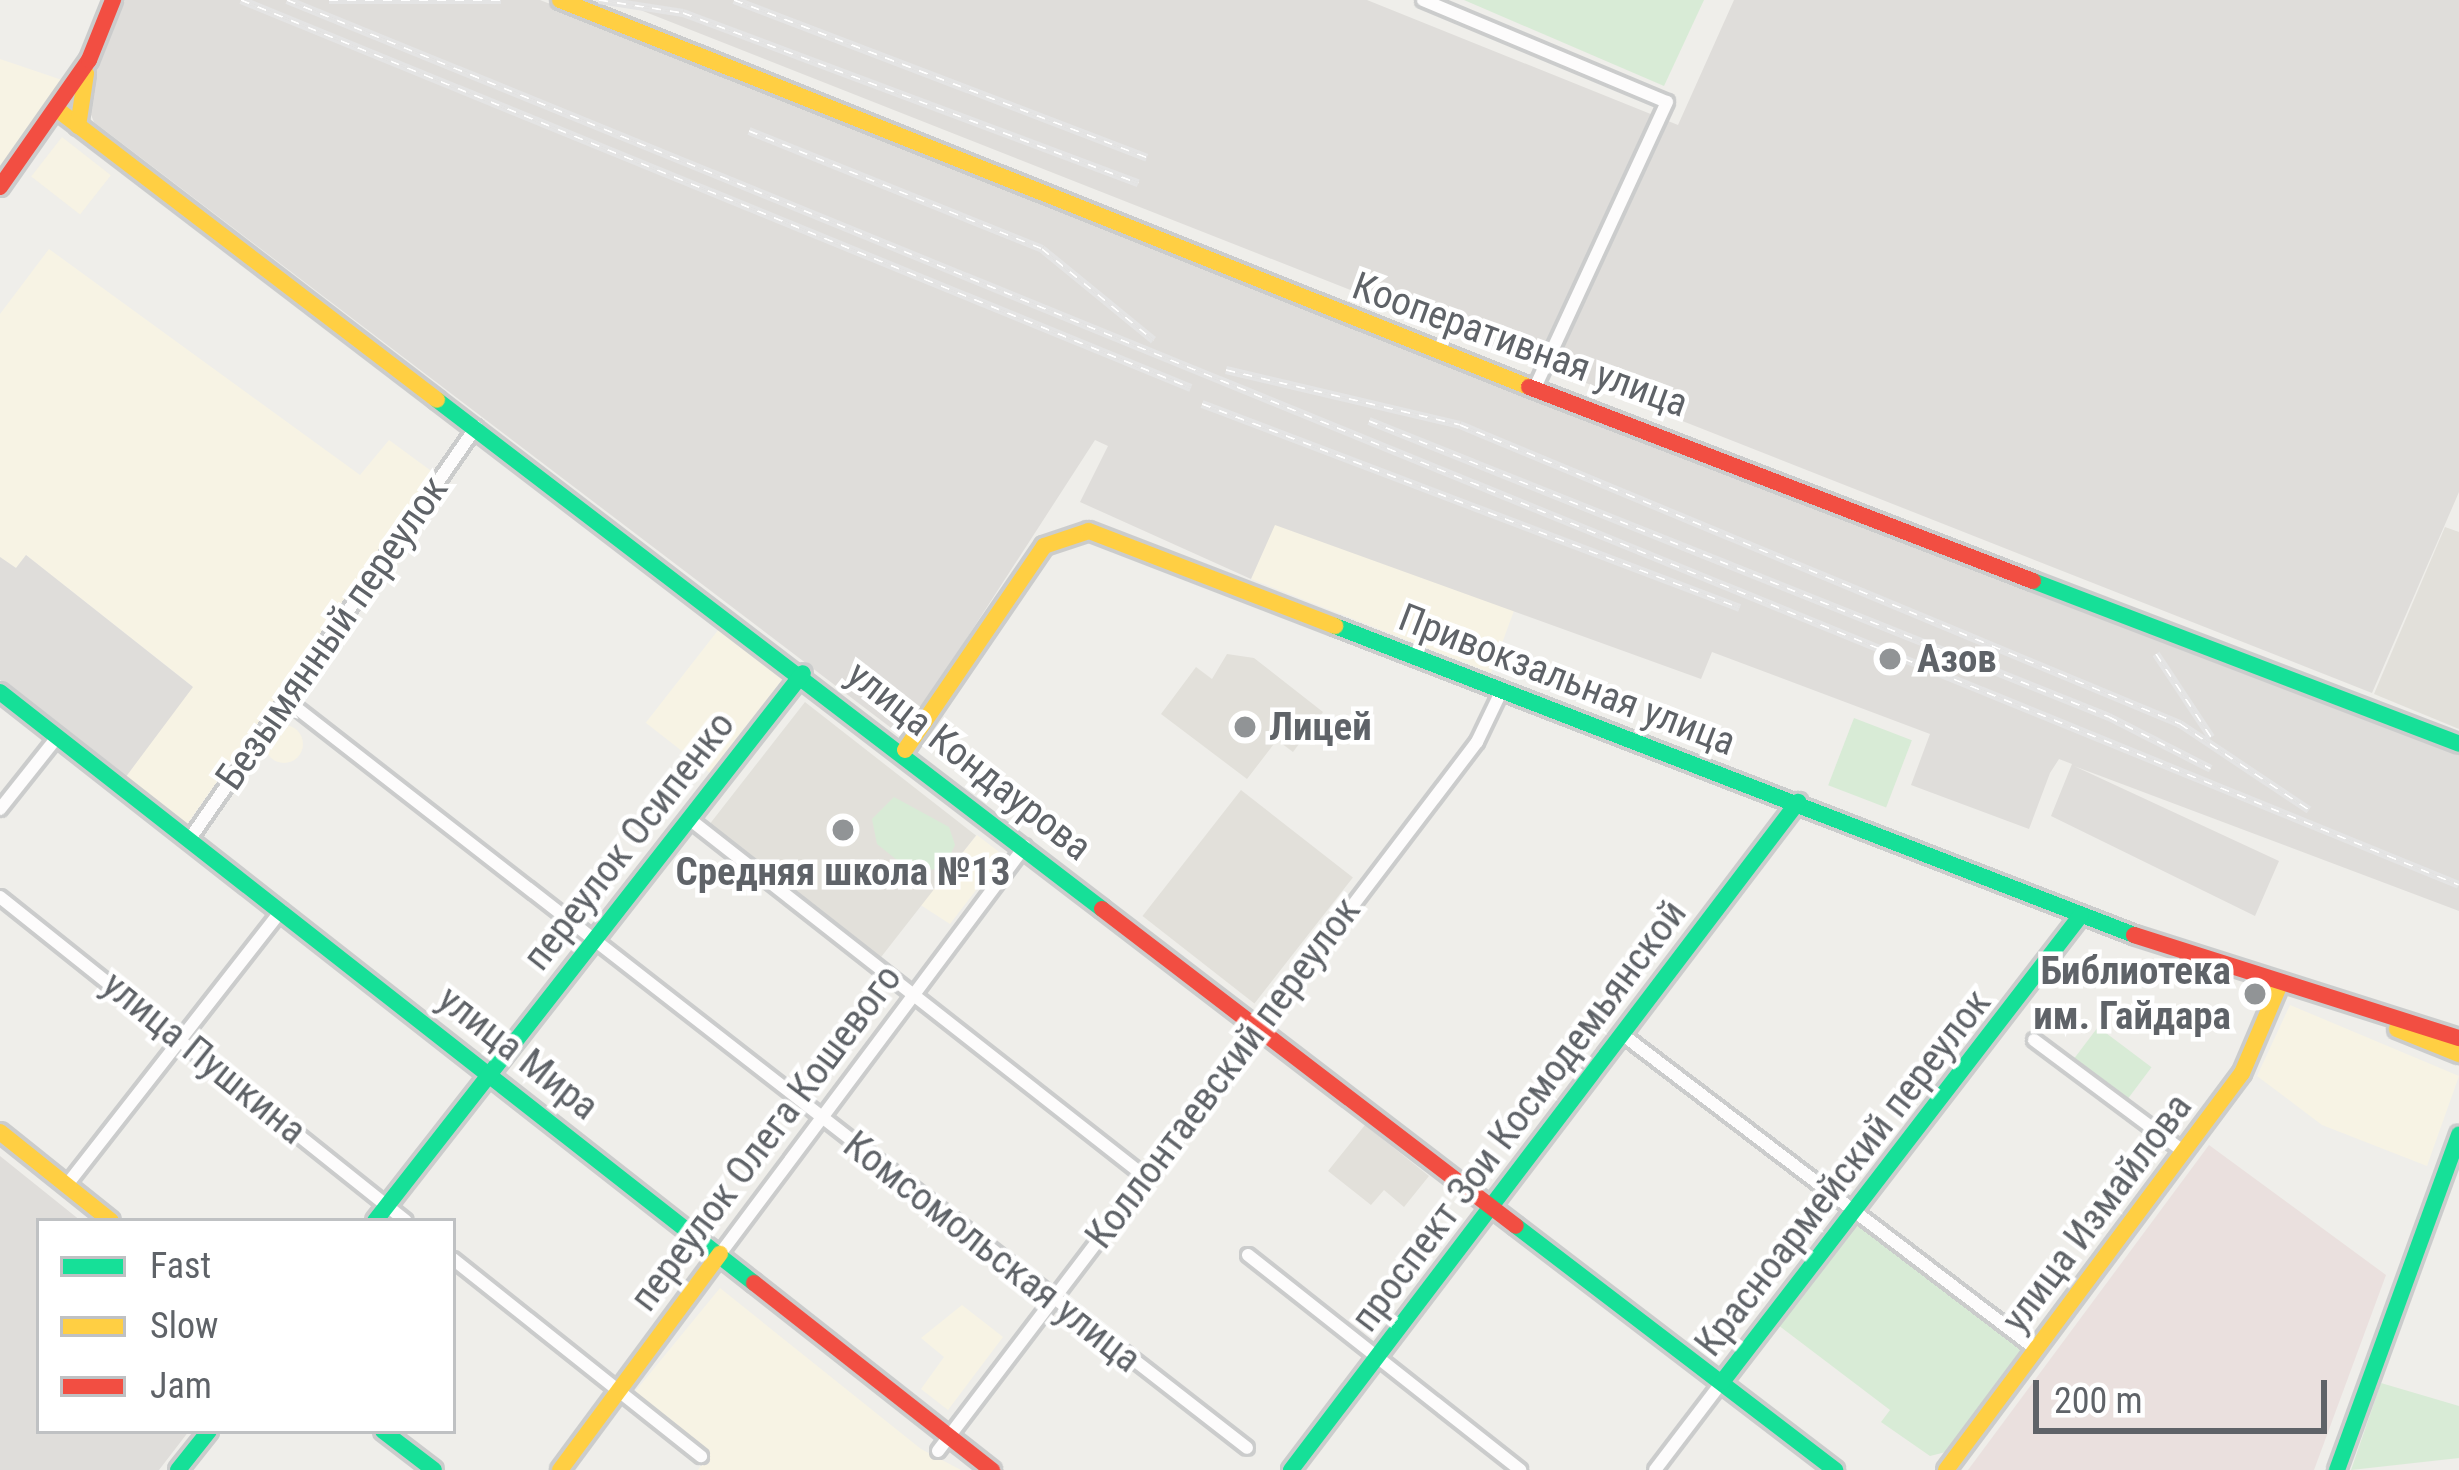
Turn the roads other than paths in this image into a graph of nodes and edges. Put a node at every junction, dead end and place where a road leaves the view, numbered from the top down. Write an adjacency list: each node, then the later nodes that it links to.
1 (113, 0): 4 (street)
2 (560, 0): 8 (street, Кооперативная улица)
3 (1423, 0): 8 (street)
4 (89, 60): 5 (street); 6 (street)
5 (58, 110): 6 (street, улица Кондаурова); 7 (street)
6 (79, 126): 9 (street, улица Кондаурова)
7 (0, 187)
8 (1537, 383): 15 (street, Кооперативная улица)
9 (476, 427): 10 (street, улица Кондаурова); 13 (street, Безымянный переулок)
10 (803, 673): 16 (street, улица Кондаурова); 19 (street, переулок Осипенко)
11 (0, 692): 14 (street, улица Мира)
12 (1501, 692): 16 (street, Привокзальная улица); 17 (street, Привокзальная улица); 29 (street, Коллонтаевский переулок)
13 (285, 699): 20 (street, Безымянный переулок); 25 (street, Комсомольская улица)
14 (58, 736): 18 (street); 20 (street, улица Мира)
15 (2459, 744)
16 (905, 750): 21 (street, улица Кондаурова)
17 (1798, 802): 24 (street, Привокзальная улица); 30 (street, проспект Зои Космодемьянской)
18 (0, 809)
19 (688, 818): 25 (street, переулок Осипенко); 28 (street)
20 (189, 840): 23 (street, улица Мира)
21 (1025, 846): 28 (street, переулок Олега Кошевого); 29 (street, улица Кондаурова)
22 (0, 897): 31 (street, улица Пушкина)
23 (282, 910): 31 (street); 35 (street, улица Мира)
24 (2081, 915): 26 (street, Привокзальная улица); 44 (street, Красноармейский переулок)
25 (593, 941): 35 (street, переулок Осипенко); 36 (street, Комсомольская улица)
26 (2280, 984): 27 (street, Привокзальная улица); 39 (street, улица Измайлова)
27 (2301, 990): 32 (street, Привокзальная улица); 34 (street, Привокзальная улица)
28 (916, 993): 36 (street, переулок Олега Кошевого); 40 (street)
29 (1257, 1024): 40 (street, Коллонтаевский переулок); 42 (street, улица Кондаурова)
30 (1623, 1035): 42 (street, проспект Зои Космодемьянской); 44 (street)
31 (181, 1037): 41 (street); 43 (street, улица Пушкина)
32 (2459, 1038)
33 (2033, 1040): 39 (street)
34 (2459, 1054)
35 (491, 1073): 43 (street, переулок Осипенко); 48 (street, улица Мира)
36 (825, 1121): 48 (street, переулок Олега Кошевого); 51 (street, Комсомольская улица)
37 (0, 1132): 41 (street)
38 (2459, 1134): 70 (street)
39 (2184, 1152): 52 (street, улица Измайлова)
40 (1143, 1175): 51 (street, Коллонтаевский переулок)
41 (66, 1186): 45 (street)
42 (1494, 1204): 53 (street, проспект Зои Космодемьянской); 54 (street, улица Кондаурова)
43 (387, 1206): 46 (street, переулок Осипенко); 47 (street, улица Пушкина)
44 (1858, 1213): 52 (street); 54 (street, Красноармейский переулок)
45 (107, 1218)
46 (377, 1218)
47 (402, 1218)
48 (720, 1254): 55 (street, переулок Олега Кошевого); 58 (street, улица Мира)
49 (1248, 1255): 53 (street)
50 (456, 1261): 55 (street)
51 (1051, 1299): 58 (street, Коллонтаевский переулок); 59 (street, Комсомольская улица)
52 (2037, 1350): 69 (street, улица Измайлова)
53 (1381, 1352): 65 (street, проспект Зои Космодемьянской); 66 (street)
54 (1722, 1382): 67 (street, Красноармейский переулок); 68 (street, улица Кондаурова)
55 (617, 1391): 60 (street); 63 (street, переулок Олега Кошевого)
56 (207, 1434): 61 (street)
57 (386, 1434): 62 (street)
58 (944, 1444): 64 (street, улица Мира)
59 (1246, 1448)
60 (701, 1456)
61 (178, 1470)
62 (434, 1470)
63 (560, 1470)
64 (992, 1470)
65 (1292, 1470)
66 (1520, 1470)
67 (1655, 1470)
68 (1835, 1470)
69 (1946, 1470)
70 (2337, 1470)

